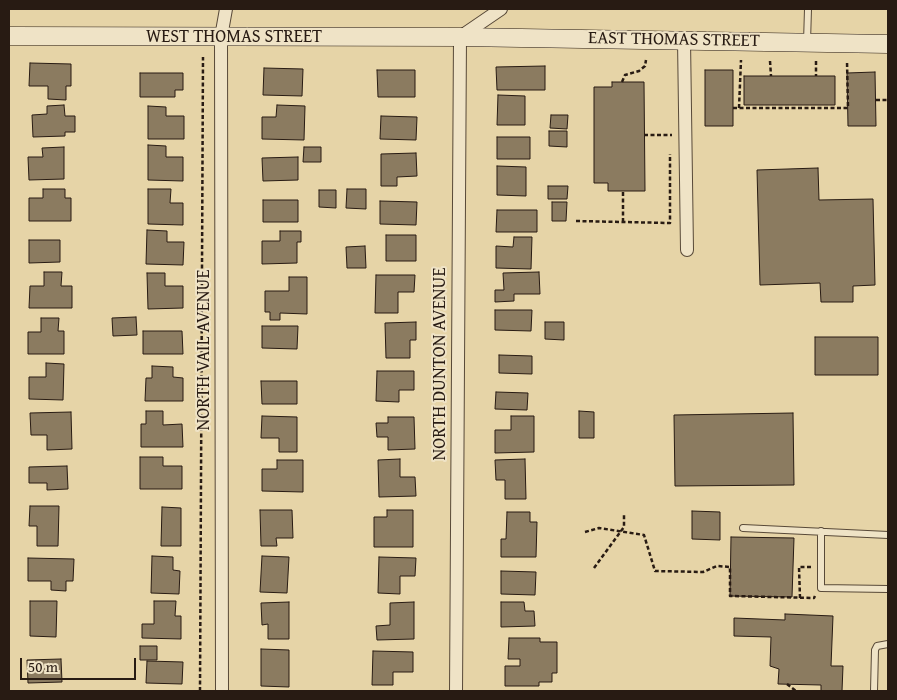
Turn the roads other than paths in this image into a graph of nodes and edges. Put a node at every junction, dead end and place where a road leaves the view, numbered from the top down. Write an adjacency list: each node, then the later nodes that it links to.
1 (226, 9): 5 (street, NORTH VAIL AVENUE)
2 (501, 9): 6 (street)
3 (808, 9): 8 (lane)
4 (9, 36): 5 (street, WEST THOMAS STREET)
5 (221, 37): 6 (street, WEST THOMAS STREET); 16 (street, NORTH VAIL AVENUE)
6 (460, 37): 7 (street, EAST THOMAS STREET); 17 (street, NORTH DUNTON AVENUE)
7 (684, 40): 8 (street, EAST THOMAS STREET); 10 (street)
8 (807, 42): 9 (street, EAST THOMAS STREET)
9 (888, 44)
10 (687, 250)
11 (743, 528): 12 (lane)
12 (821, 531): 13 (lane); 14 (lane)
13 (888, 535)
14 (888, 589)
15 (888, 644): 18 (lane)
16 (222, 691)
17 (456, 691)
18 (874, 691)

